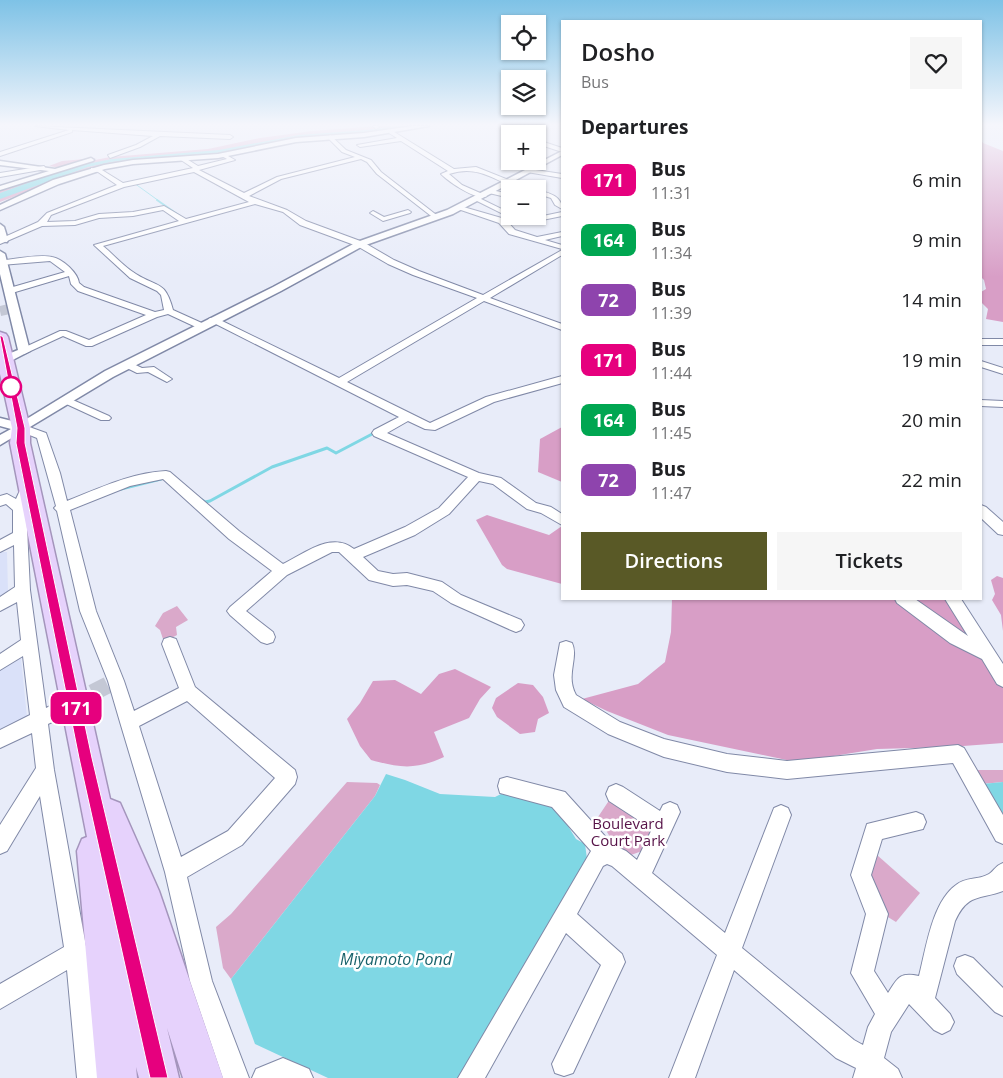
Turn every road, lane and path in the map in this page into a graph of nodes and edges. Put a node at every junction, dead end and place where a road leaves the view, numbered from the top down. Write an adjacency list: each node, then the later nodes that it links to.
1 (36, 176): 13 (street)
2 (69, 176): 21 (street)
3 (108, 176): 11 (street)
4 (162, 176): 11 (street)
5 (209, 176): 15 (street)
6 (286, 176): 15 (street)
7 (383, 176): 28 (street)
8 (447, 176): 16 (street)
9 (561, 178): 10 (street)
10 (554, 182)
11 (122, 185): 31 (street)
12 (501, 186): 16 (street)
13 (0, 188)
14 (546, 193): 20 (street)
15 (244, 196): 18 (street)
16 (484, 196): 17 (street); 22 (street); 23 (street)
17 (501, 196)
18 (255, 202): 29 (street); 36 (street)
19 (399, 204): 24 (street)
20 (561, 206)
21 (0, 208)
22 (460, 208): 28 (street); 34 (street)
23 (501, 209)
24 (408, 212): 25 (street); 30 (street)
25 (372, 213)
26 (561, 214): 27 (street)
27 (546, 217)
28 (437, 218): 30 (street)
29 (185, 221): 31 (street); 43 (street)
30 (420, 223): 36 (street)
31 (41, 224): 35 (street)
32 (0, 227): 35 (street)
33 (561, 234): 34 (street)
34 (538, 239): 37 (street)
35 (2, 241)
36 (360, 244): 42 (street); 45 (street)
37 (561, 247)
38 (561, 253): 42 (street)
39 (1, 262): 40 (street); 41 (street)
40 (71, 273): 41 (street); 44 (street)
41 (9, 291): 51 (street)
42 (485, 298): 47 (street); 58 (street)
43 (169, 311): 44 (street); 46 (street)
44 (154, 314): 51 (street)
45 (213, 320): 46 (street); 58 (street)
46 (201, 326): 53 (street)
47 (561, 327)
48 (0, 337): 52 (highway)
49 (982, 342): 50 (street)
50 (1003, 342)
51 (24, 350): 52 (street)
52 (5, 360): 64 (highway)
53 (127, 364): 56 (street); 59 (street)
54 (982, 364): 55 (street)
55 (1003, 371)
56 (167, 378)
57 (561, 380): 62 (street)
58 (340, 382): 62 (street)
59 (66, 400): 63 (street); 64 (street)
60 (982, 403): 61 (street)
61 (1003, 404)
62 (407, 417): 66 (street)
63 (105, 418)
64 (10, 425): 65 (street); 67 (highway); 70 (street)
65 (0, 441)
66 (476, 476): 72 (street); 76 (street)
67 (29, 482): 69 (street); 95 (highway)
68 (0, 501): 69 (street)
69 (19, 508): 74 (street)
70 (61, 508): 77 (street); 93 (street)
71 (982, 511): 73 (street)
72 (561, 519)
73 (1003, 530)
74 (19, 536): 75 (street); 78 (street)
75 (0, 547)
76 (353, 556): 77 (street); 82 (street)
77 (282, 571): 83 (street)
78 (23, 590): 81 (street); 84 (street)
79 (904, 600): 87 (street)
80 (954, 600): 87 (street)
81 (0, 605)
82 (516, 625)
83 (266, 637)
84 (30, 643): 88 (street); 92 (street)
85 (170, 644): 90 (street)
86 (566, 648): 101 (street)
87 (989, 655): 89 (street)
88 (0, 663)
89 (1003, 678)
90 (188, 692): 93 (street); 104 (street)
91 (65, 707): 92 (street)
92 (39, 720): 94 (street); 96 (street)
93 (129, 722): 104 (street)
94 (0, 739)
95 (85, 758): 119 (highway); 120 (highway); 121 (highway)
96 (45, 770): 102 (street); 109 (street)
97 (508, 786): 103 (street)
98 (616, 794): 106 (street)
99 (780, 815): 108 (street)
100 (916, 822): 114 (street)
101 (1003, 834)
102 (0, 844)
103 (606, 853): 106 (street); 107 (street)
104 (175, 872): 122 (street)
105 (1003, 873): 111 (street)
106 (640, 876): 108 (street)
107 (563, 916): 116 (street); 125 (street)
108 (729, 950): 117 (street); 126 (street)
109 (76, 952): 112 (street); 118 (street)
110 (965, 966): 113 (street)
111 (907, 985): 114 (street); 115 (street)
112 (0, 997)
113 (1003, 1004)
114 (888, 1013): 117 (street)
115 (942, 1022)
116 (564, 1064)
117 (875, 1073)
118 (90, 1078)
119 (117, 1078)
120 (159, 1078)
121 (203, 1078)
122 (236, 1078)
123 (265, 1078): 124 (street)
124 (300, 1078)
125 (471, 1078)
126 (682, 1078)

